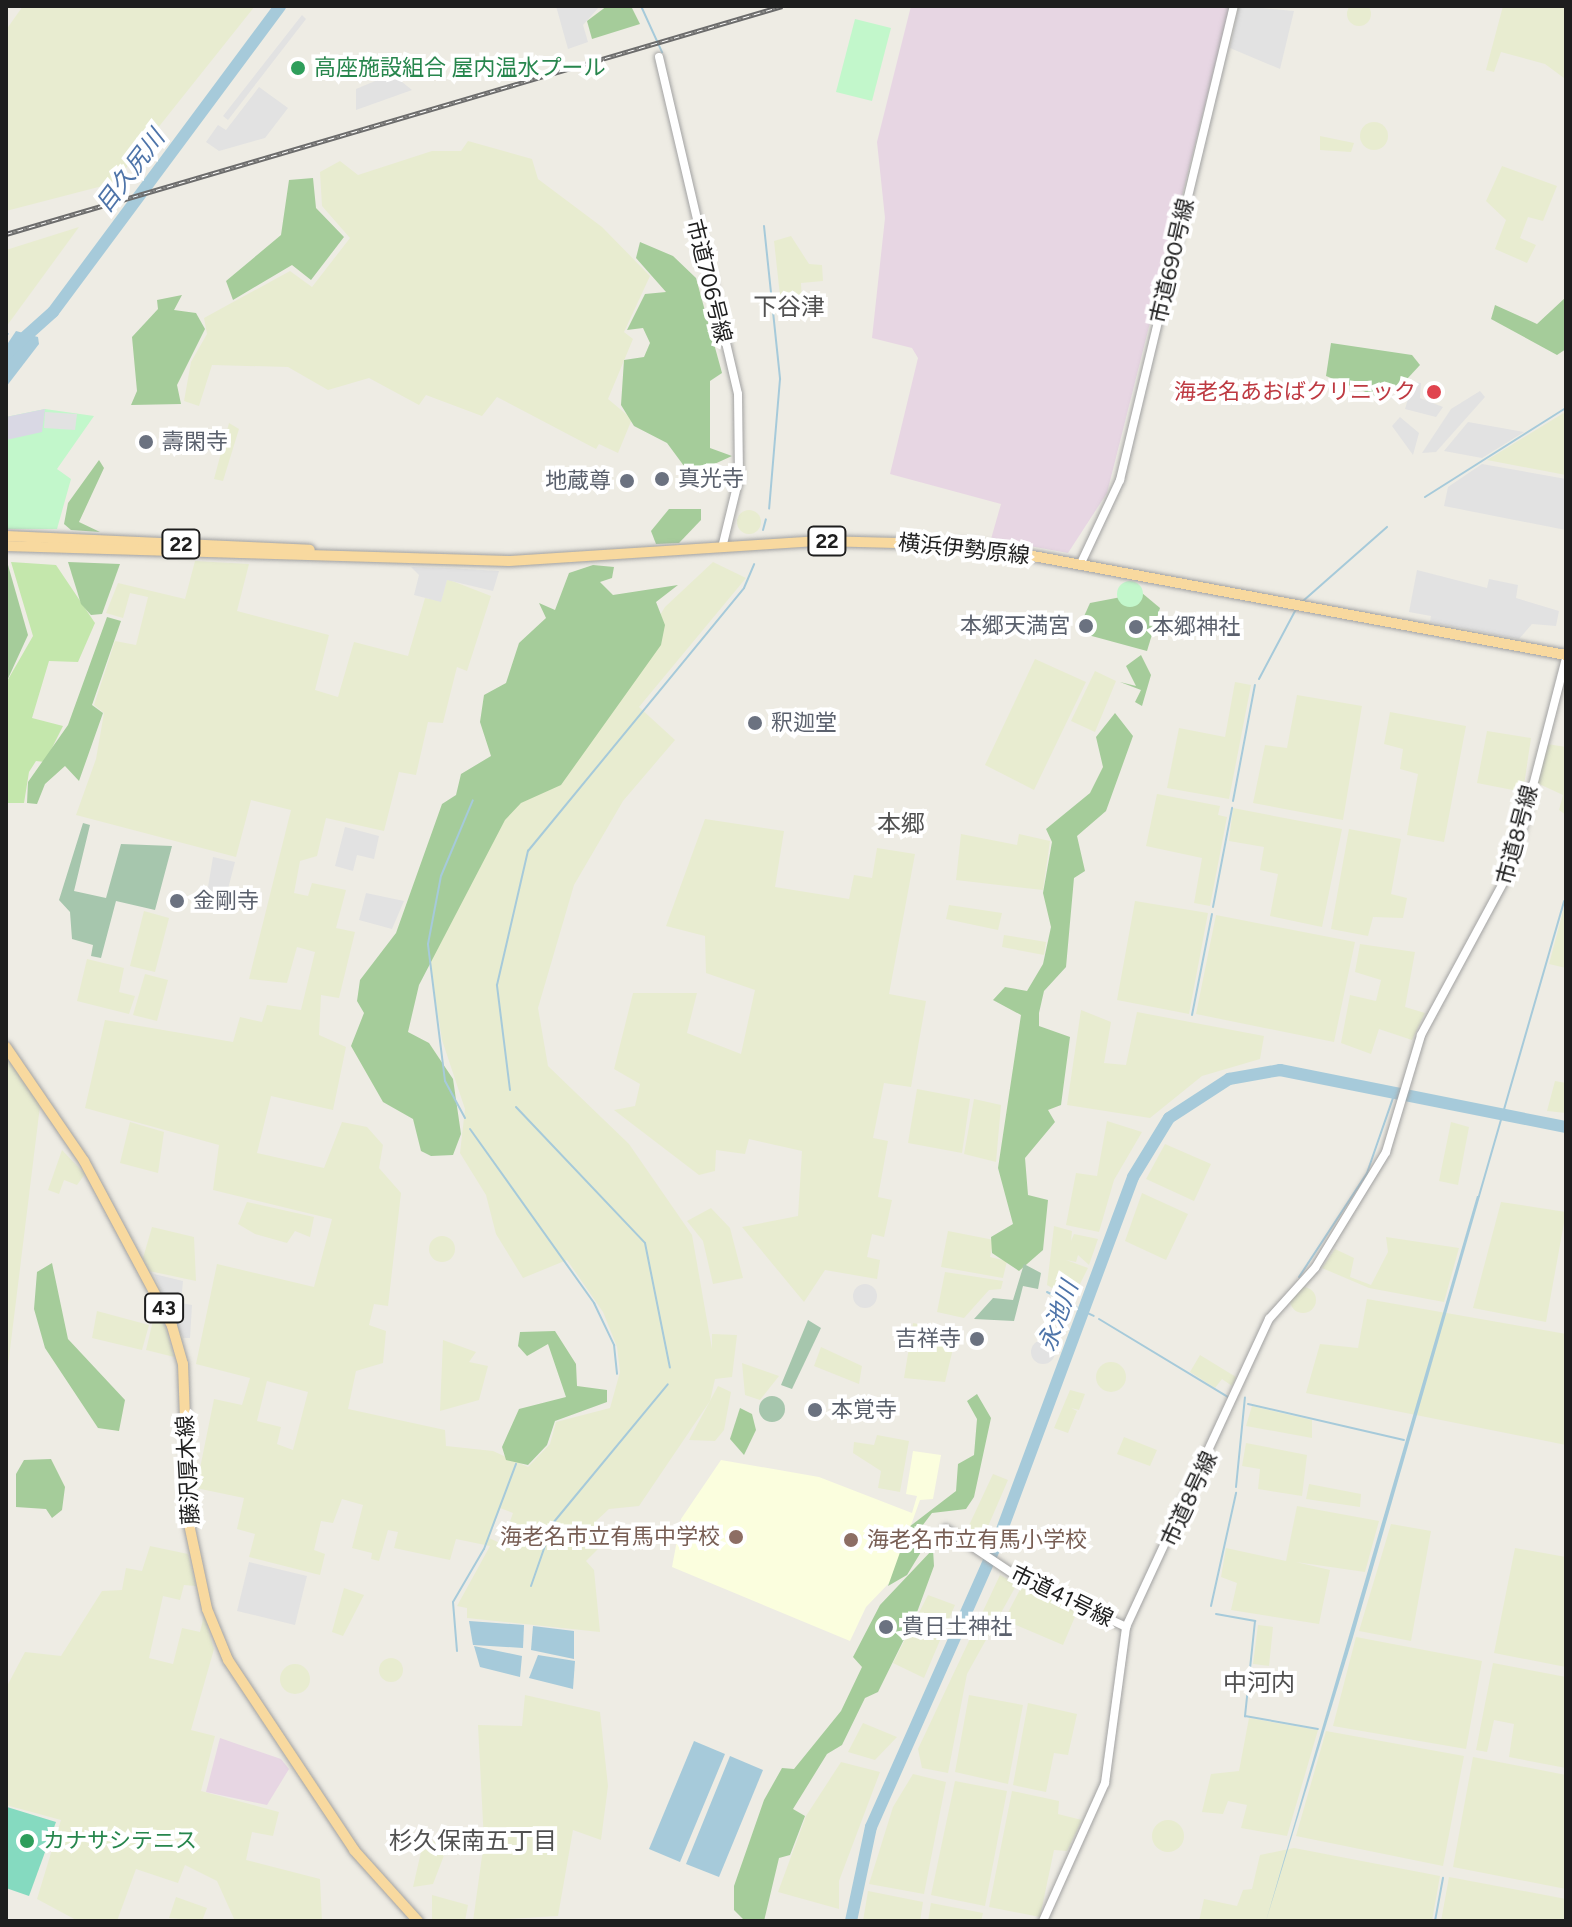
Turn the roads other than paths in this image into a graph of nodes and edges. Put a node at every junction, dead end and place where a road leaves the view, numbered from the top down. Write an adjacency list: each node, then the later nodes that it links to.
1 (1234, 6): 7 (street, 市道690号線)
2 (659, 57): 5 (street, 市道706号線)
3 (6, 536): 6 (main road, 横浜伊勢原線 / 22)
4 (6, 546): 6 (main road, 横浜伊勢原線 / 22)
5 (722, 548): 6 (main road, 横浜伊勢原線 / 22); 7 (main road, 横浜伊勢原線 / 22)
6 (354, 556)
7 (1081, 563): 8 (main road, 横浜伊勢原線 / 22)
8 (1566, 656): 11 (street, 市道8号線)
9 (6, 1047): 12 (main road, 藤沢厚木線 / 43)
10 (946, 1529): 11 (street, 市道41号線)
11 (1126, 1627): 13 (street, 市道8号線)
12 (418, 1921)
13 (1043, 1921)

